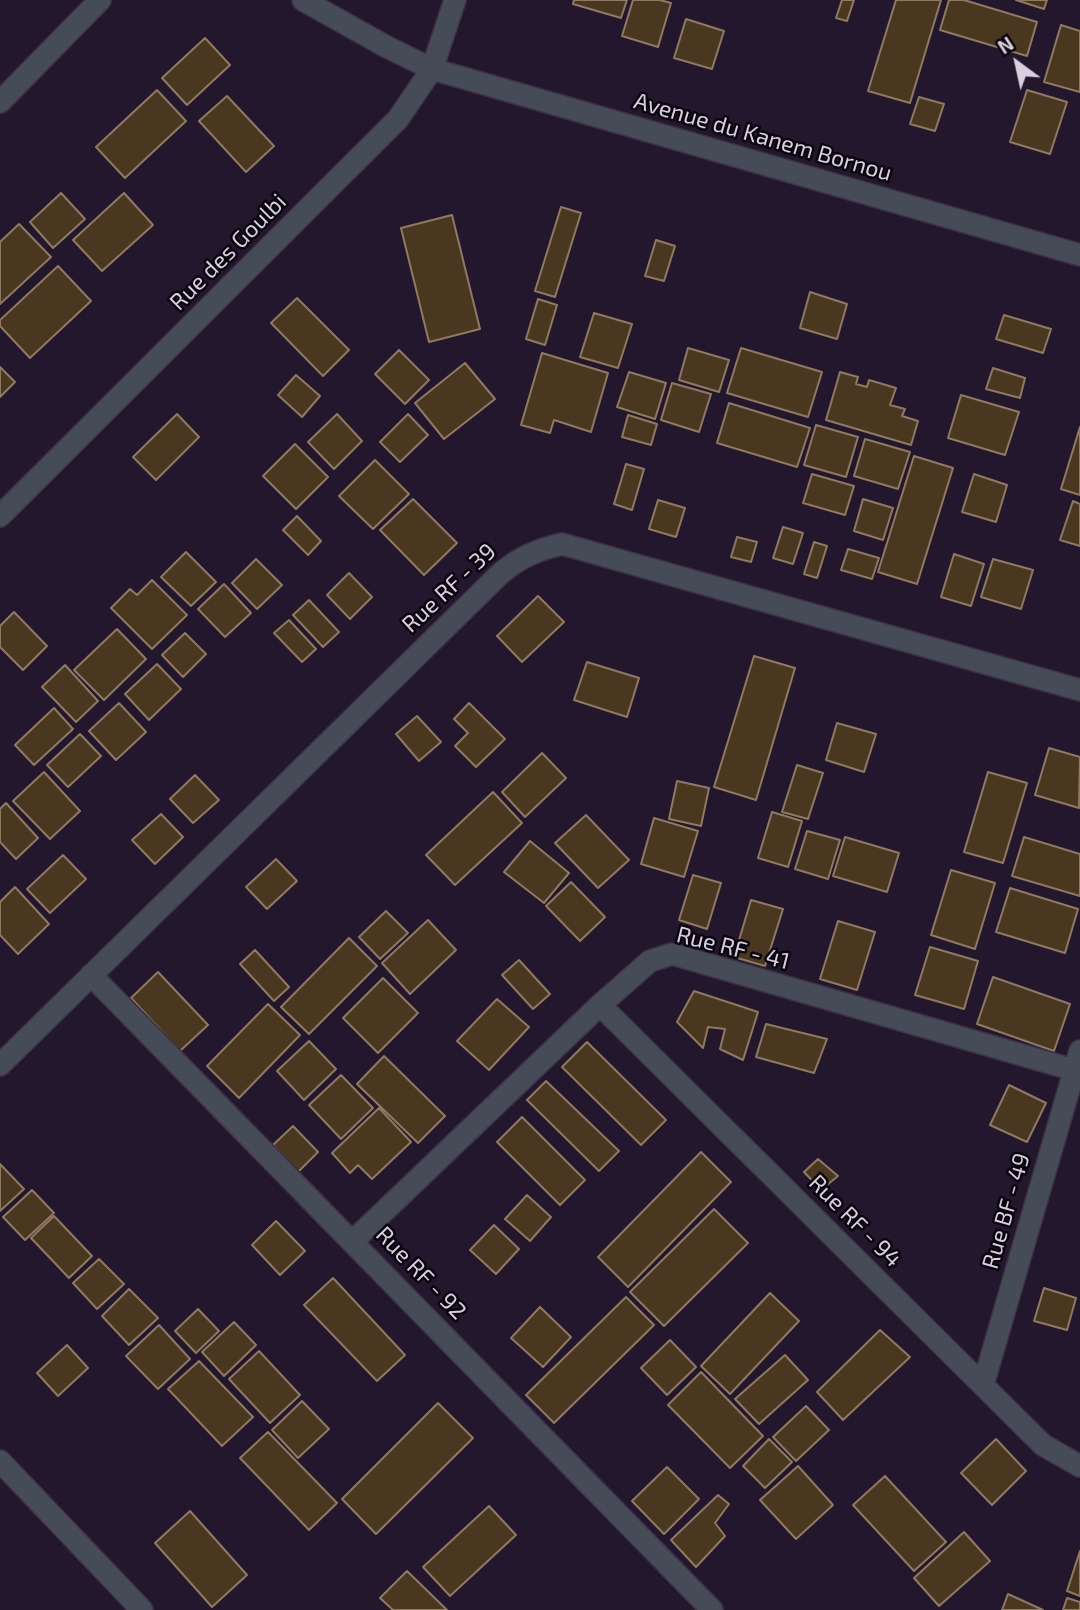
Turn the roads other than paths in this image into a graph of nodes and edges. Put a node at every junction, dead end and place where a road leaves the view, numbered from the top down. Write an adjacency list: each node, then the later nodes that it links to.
1 (100, 0): 5 (street)
2 (303, 0): 4 (street, Avenue du Kanem Bornou)
3 (455, 0): 4 (street, Rue des Goulbi)
4 (432, 69): 6 (street, Avenue du Kanem Bornou); 7 (street, Rue des Goulbi)
5 (0, 102)
6 (1080, 255)
7 (0, 516)
8 (1080, 690): 9 (street, Rue RF - 39)
9 (91, 975): 12 (street, Rue RF - 39); 13 (street, Rue RF - 92)
10 (600, 1005): 11 (street, Rue RF - 41); 13 (street, Rue RF - 41); 14 (street, Rue RF - 94)
11 (1077, 1061): 14 (street, Rue BF - 49)
12 (0, 1065)
13 (353, 1241): 18 (street, Rue RF - 92)
14 (983, 1385): 16 (street, Rue RF - 94)
15 (0, 1461): 17 (street)
16 (1080, 1466)
17 (142, 1610)
18 (712, 1610)

